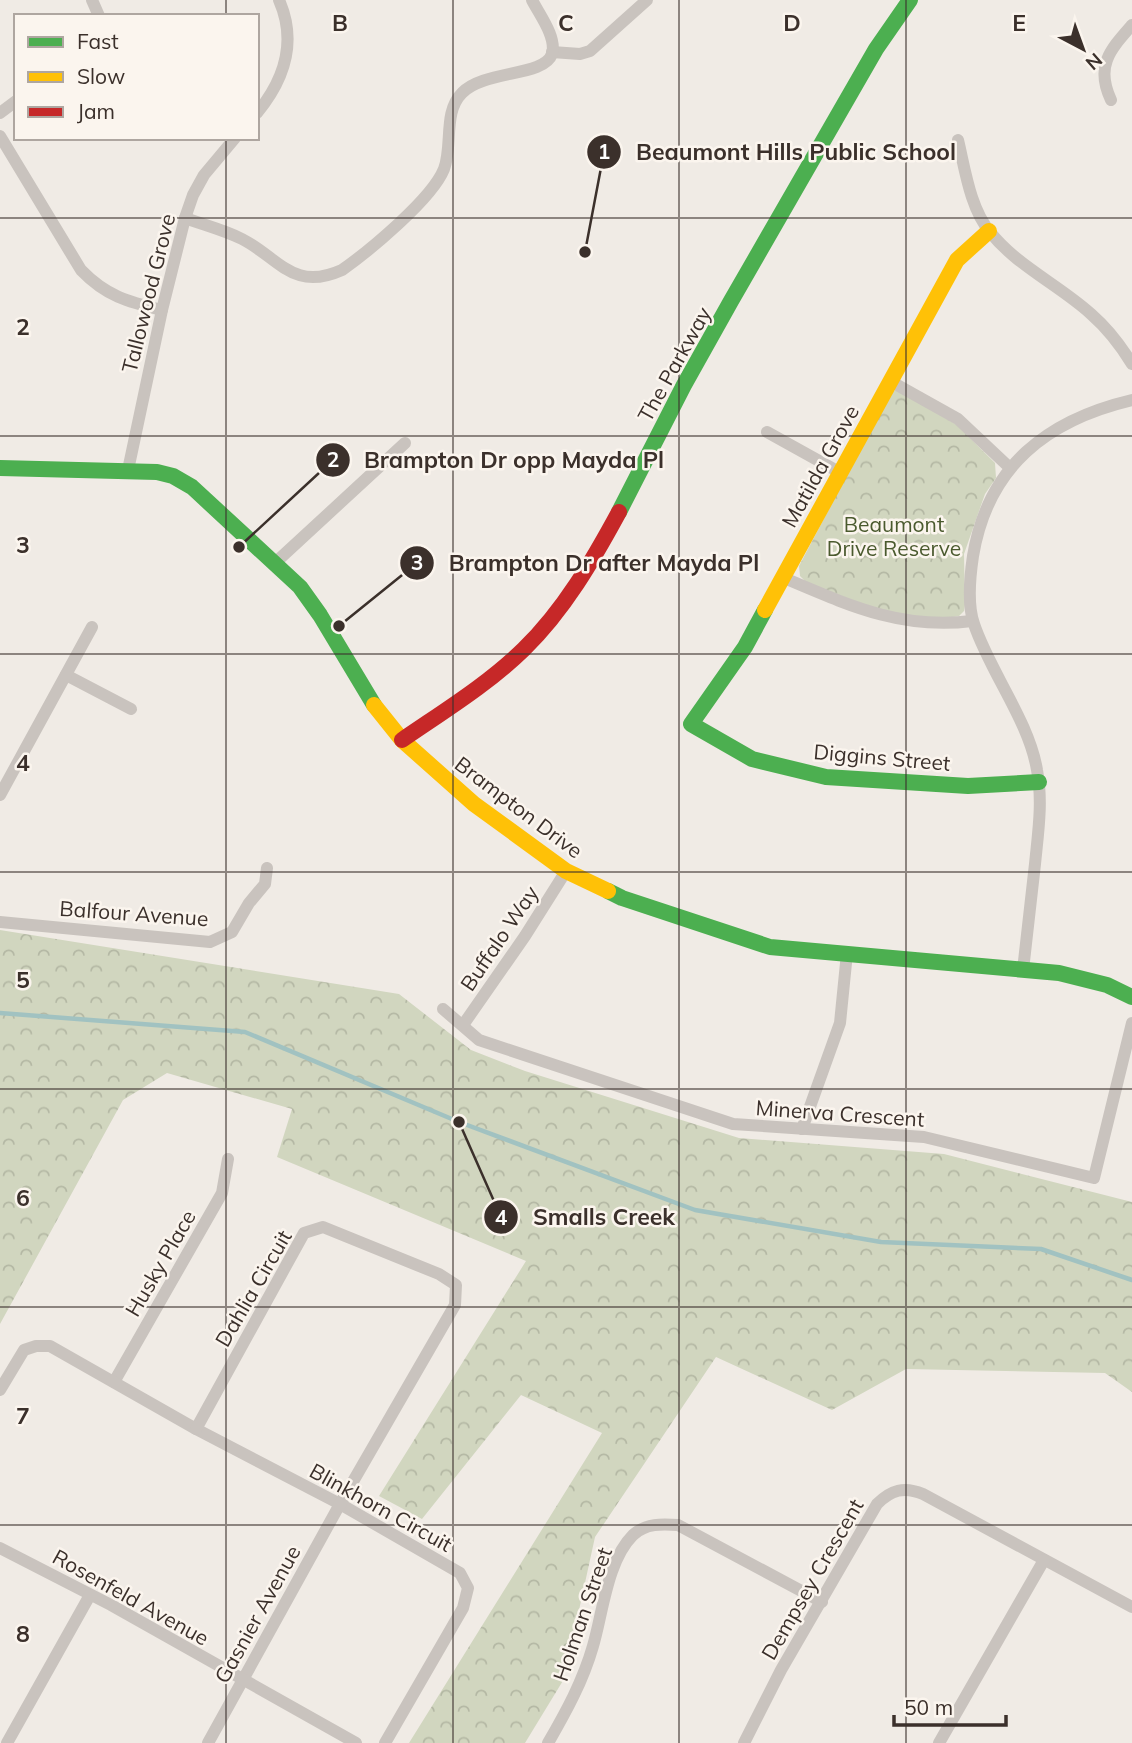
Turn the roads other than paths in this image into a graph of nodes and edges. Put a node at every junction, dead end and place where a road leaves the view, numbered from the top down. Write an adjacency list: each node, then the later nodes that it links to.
1 (279, 0): 8 (street)
2 (532, 0): 6 (street)
3 (647, 0): 6 (street)
4 (910, 0): 31 (street, The Parkway)
5 (1132, 25): 7 (street)
6 (552, 52): 12 (street)
7 (1111, 100)
8 (259, 110)
9 (0, 135): 14 (street)
10 (233, 140): 12 (street, Tallowood Grove)
11 (958, 140): 13 (street)
12 (185, 218): 14 (street, Tallowood Grove)
13 (989, 231): 15 (street); 16 (street, Matilda Grove)
14 (162, 310): 22 (street, Tallowood Grove)
15 (1132, 364)
16 (890, 382): 20 (street); 23 (street, Matilda Grove)
17 (1132, 400): 20 (street)
18 (767, 432): 23 (street)
19 (405, 443): 24 (street)
20 (1009, 467): 26 (street)
21 (0, 468): 22 (street, Brampton Drive)
22 (128, 470): 24 (street, Brampton Drive)
23 (839, 472): 25 (street, Matilda Grove)
24 (276, 562): 31 (street, Brampton Drive)
25 (784, 578): 26 (street); 30 (street, Matilda Grove)
26 (972, 621): 32 (street)
27 (92, 627): 28 (street)
28 (66, 675): 29 (street); 33 (street)
29 (131, 709)
30 (691, 724): 32 (street, Diggins Street)
31 (402, 740): 35 (street, Brampton Drive)
32 (1039, 782): 38 (street)
33 (0, 796)
34 (267, 868): 36 (street, Balfour Avenue)
35 (566, 871): 37 (street, Brampton Drive); 42 (street, Buffalo Way)
36 (0, 922)
37 (846, 953): 38 (street, Brampton Drive); 43 (street)
38 (1023, 970): 39 (street, Brampton Drive)
39 (1132, 997)
40 (443, 1009): 42 (street, Minerva Crescent)
41 (1132, 1023): 43 (street, Minerva Crescent)
42 (463, 1025): 43 (street, Minerva Crescent)
43 (802, 1129)
44 (228, 1159): 45 (street, Husky Place)
45 (114, 1382): 46 (street, Blinkhorn Circuit); 47 (street, Blinkhorn Circuit)
46 (0, 1390)
47 (196, 1429): 48 (street, Blinkhorn Circuit); 48 (street, Dahlia Circuit)
48 (340, 1504): 54 (street, Gasnier Avenue); 58 (street, Blinkhorn Circuit)
49 (0, 1548): 51 (street, Rosenfeld Avenue)
50 (1044, 1560): 52 (street, Dempsey Crescent); 53 (street, Dempsey Crescent); 61 (street)
51 (90, 1595): 54 (street, Rosenfeld Avenue); 55 (street)
52 (822, 1602): 59 (street, Holman Street); 60 (street, Dempsey Crescent)
53 (1132, 1607)
54 (243, 1681): 56 (street, Gasnier Avenue); 57 (street, Rosenfeld Avenue)
55 (7, 1743)
56 (208, 1743)
57 (356, 1743)
58 (384, 1743)
59 (548, 1743)
60 (744, 1743)
61 (939, 1743)

